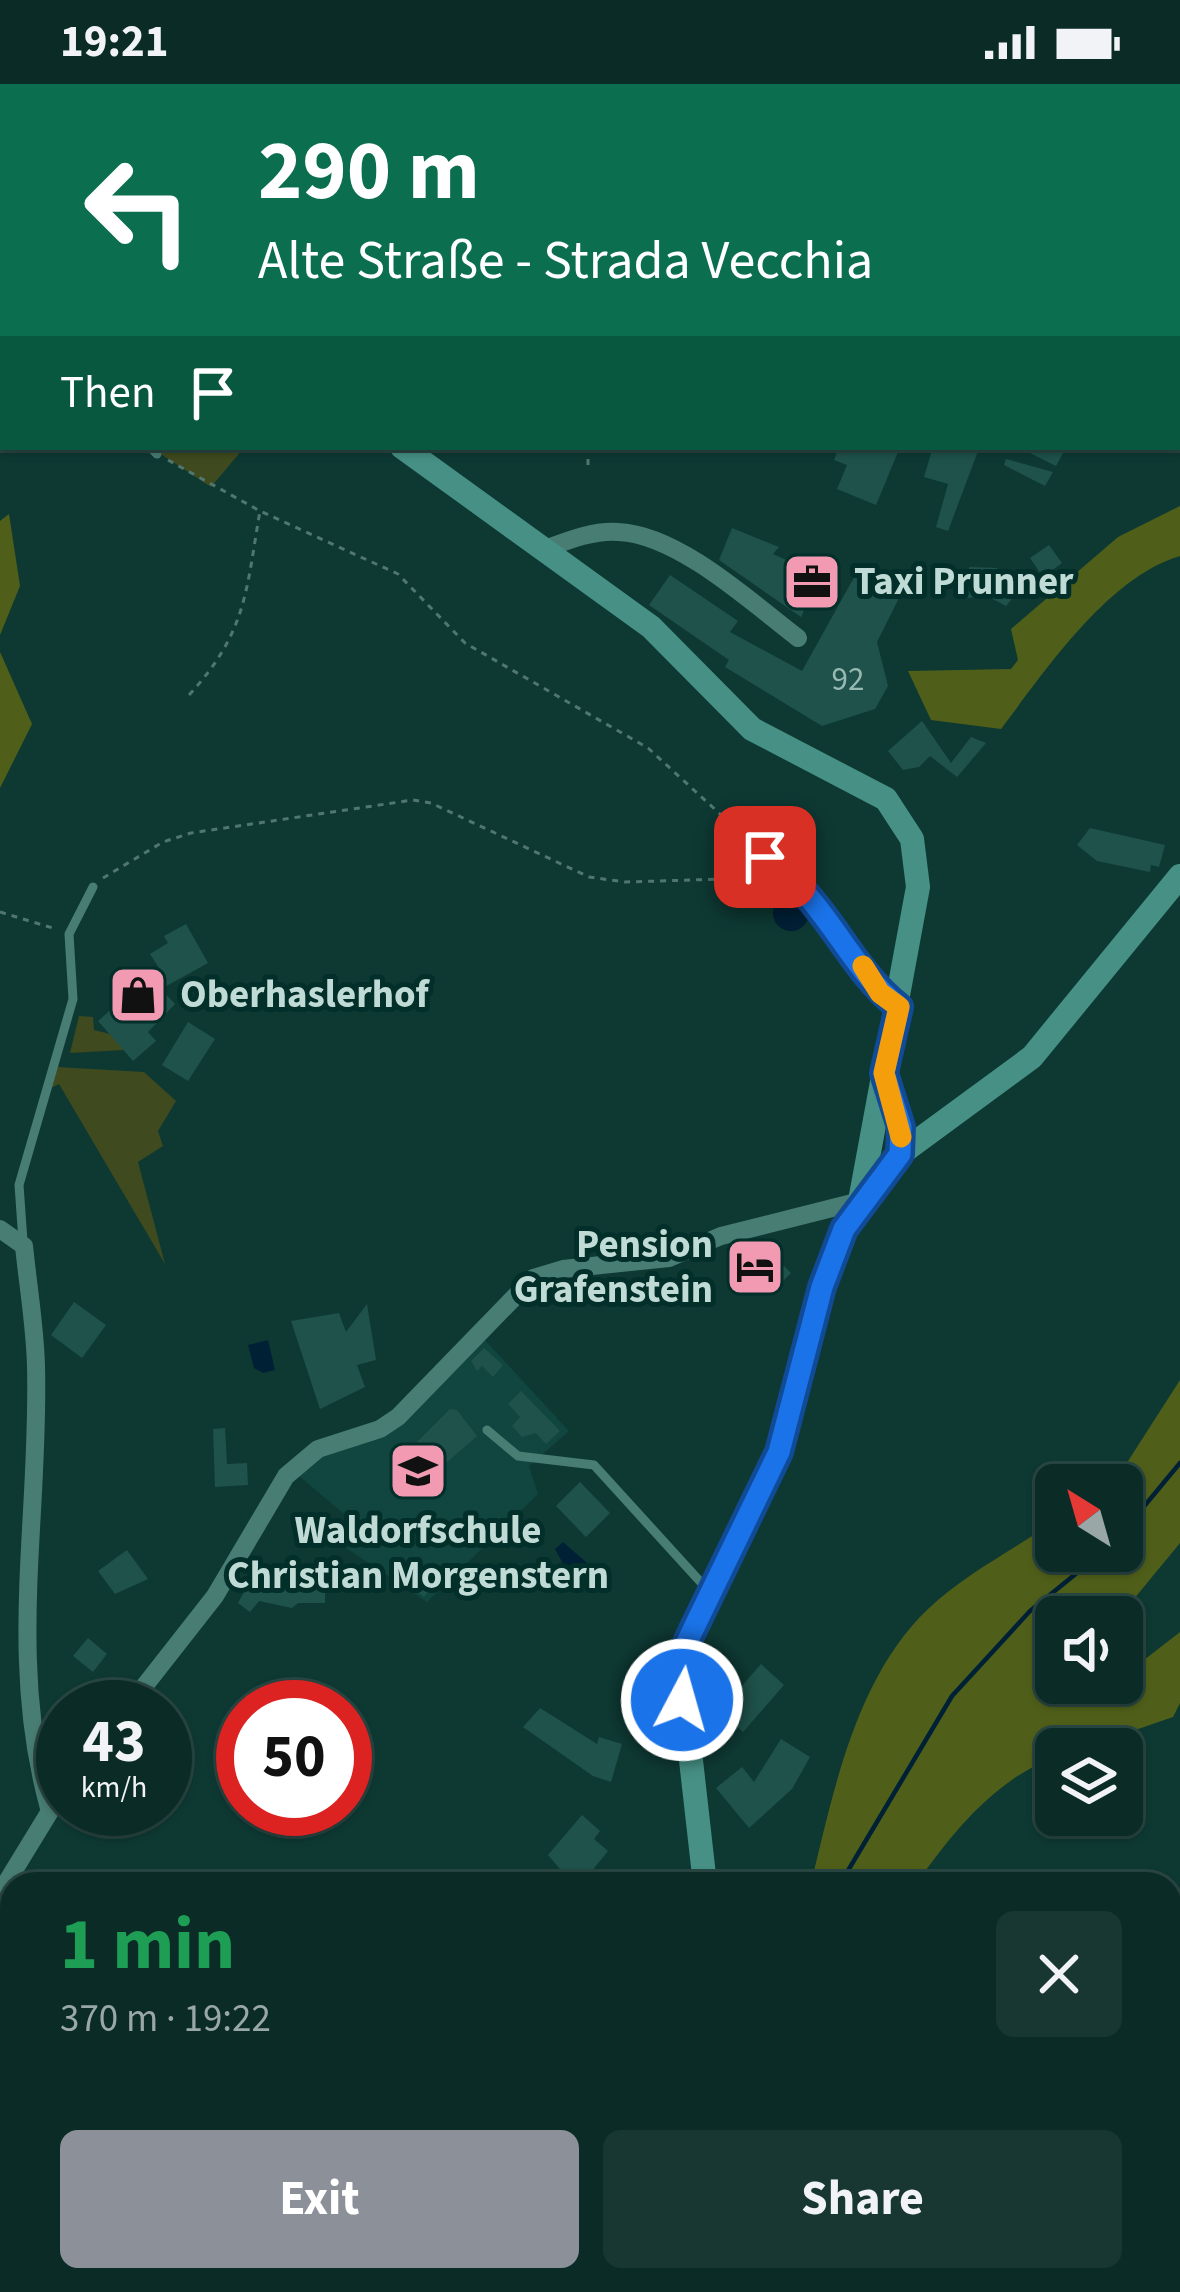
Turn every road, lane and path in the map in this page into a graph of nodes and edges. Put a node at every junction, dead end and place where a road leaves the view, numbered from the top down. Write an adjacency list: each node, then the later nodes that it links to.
1 (154, 450): 5 (path)
2 (405, 450): 6 (street)
3 (588, 450): 4 (path)
4 (588, 467)
5 (260, 511): 8 (path); 9 (path)
6 (545, 549): 7 (street); 14 (street)
7 (798, 638)
8 (189, 694)
9 (761, 862): 11 (path); 14 (street)
10 (1180, 876): 16 (street)
11 (93, 887): 13 (lane)
12 (0, 912): 13 (path)
13 (69, 934): 21 (lane)
14 (899, 1007): 15 (street)
15 (887, 1083): 16 (street); 17 (street); 18 (street)
16 (950, 1117): 18 (street)
17 (871, 1130): 18 (street); 19 (street)
18 (900, 1154): 19 (street)
19 (860, 1201): 23 (street); 24 (street)
20 (0, 1229): 21 (street)
21 (24, 1246): 25 (street)
22 (487, 1430): 23 (lane)
23 (710, 1592): 28 (street)
24 (149, 1680)
25 (36, 1761)
26 (36, 1831): 27 (street)
27 (12, 1872)
28 (704, 1872)

